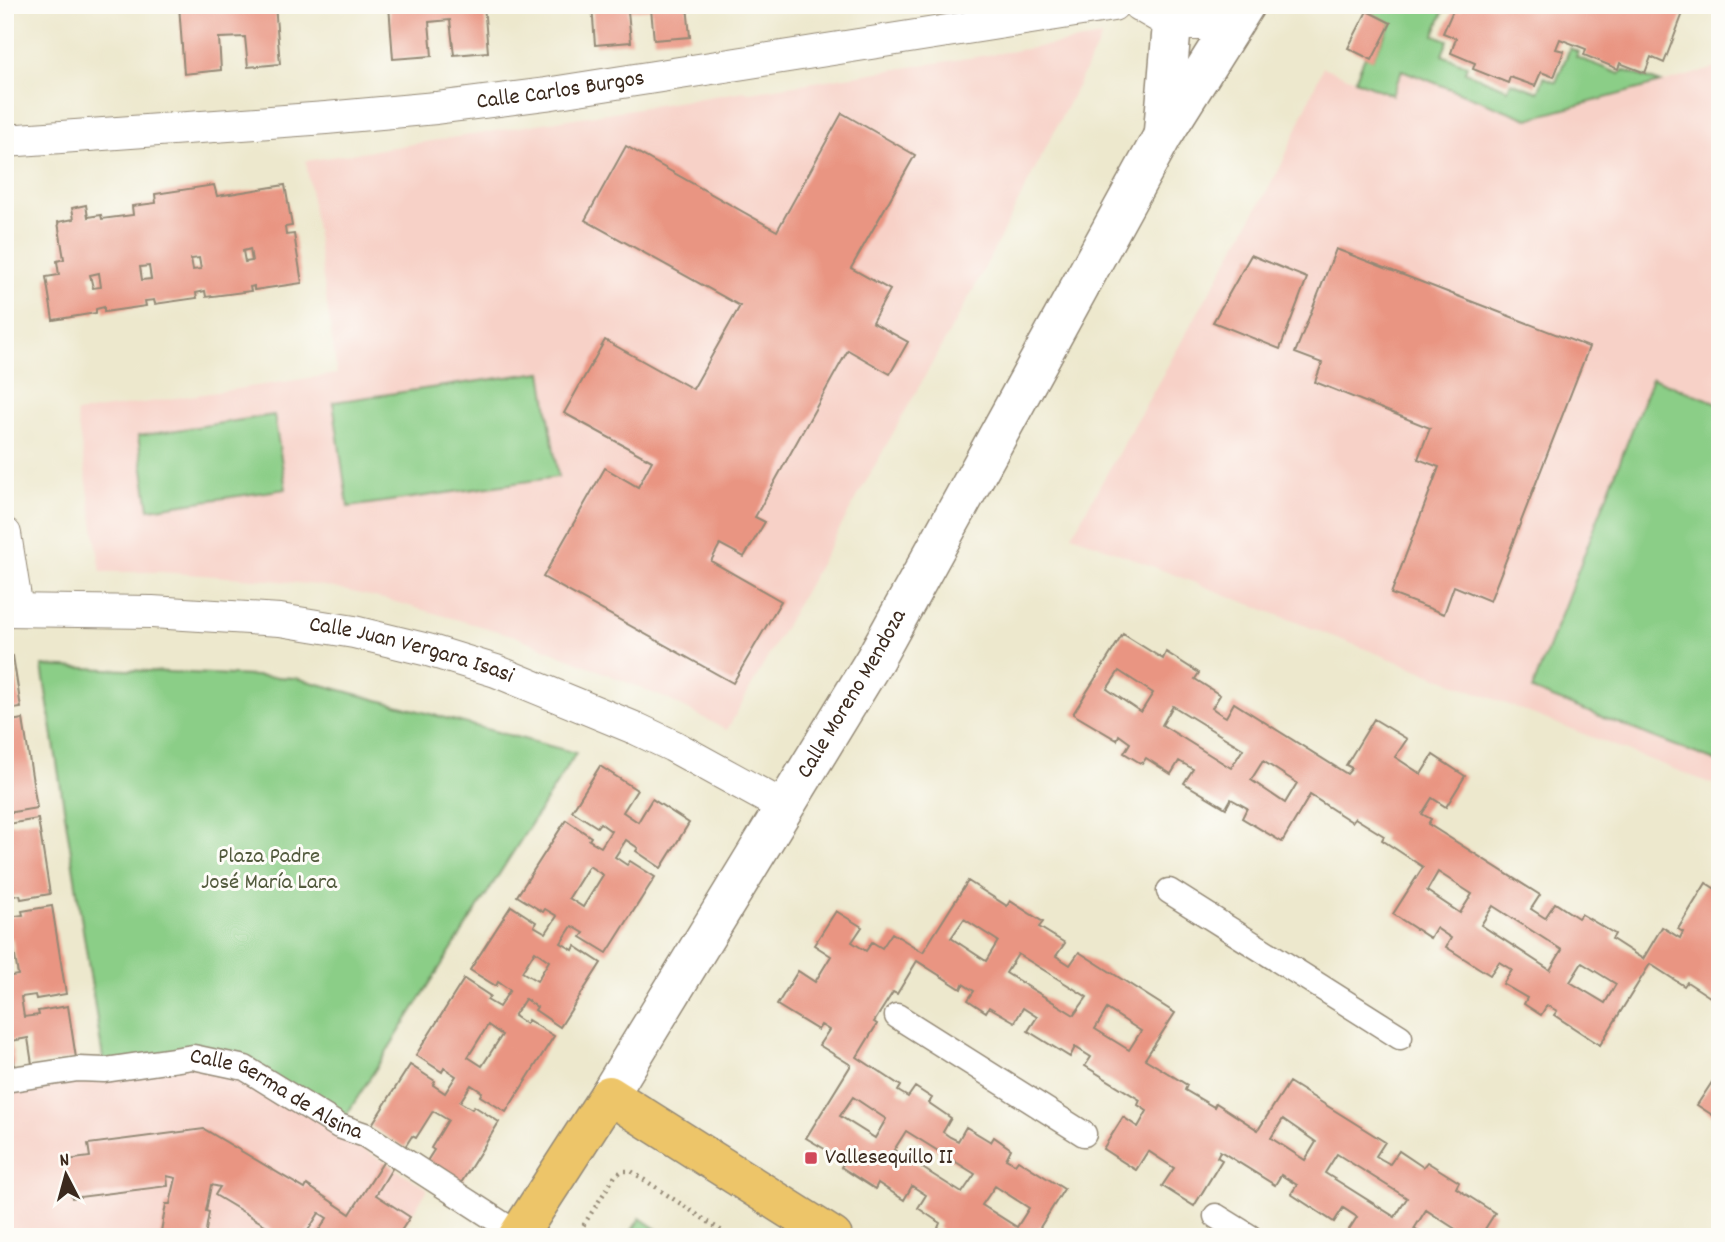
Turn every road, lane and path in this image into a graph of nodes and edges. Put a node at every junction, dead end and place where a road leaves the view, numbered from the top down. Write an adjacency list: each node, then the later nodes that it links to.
1 (1113, 5): 6 (street, Calle Carlos Burgos)
2 (1139, 5): 3 (street)
3 (1177, 15): 4 (street); 5 (street, Calle Moreno Mendoza)
4 (1240, 15): 5 (street, Calle Moreno Mendoza)
5 (1162, 137): 9 (street, Calle Moreno Mendoza)
6 (5, 141)
7 (5, 534): 8 (street)
8 (11, 610): 9 (street, Calle Juan Vergara Isasi)
9 (786, 808): 14 (street, Calle Moreno Mendoza)
10 (1169, 891): 12 (street)
11 (897, 1016): 15 (street)
12 (1400, 1037)
13 (5, 1080): 17 (street, Calle Germa de Alsina)
14 (609, 1095): 17 (main road, Calle Moreno Mendoza); 20 (main road)
15 (1084, 1134)
16 (1216, 1216): 21 (street)
17 (517, 1235)
18 (576, 1237): 19 (path)
19 (731, 1237)
20 (833, 1237)
21 (1250, 1237)

